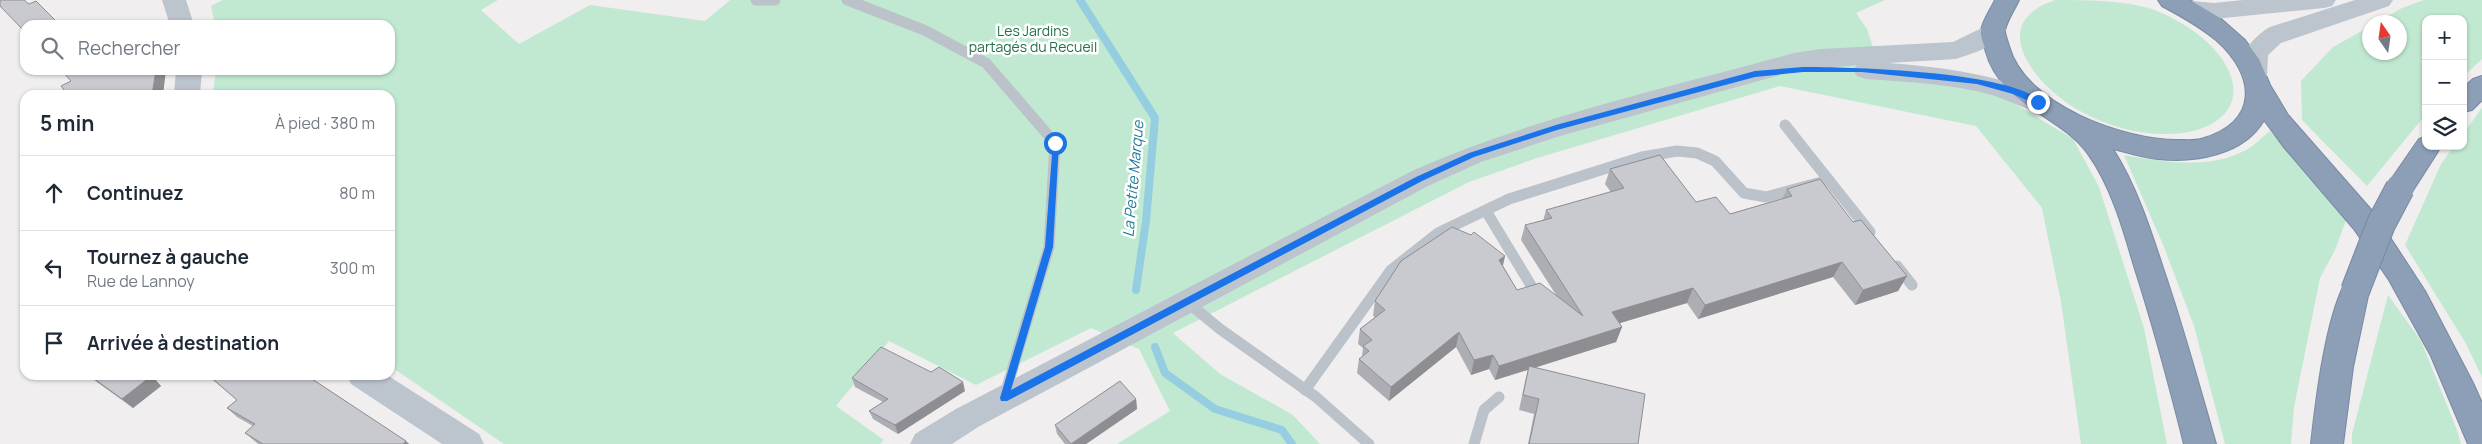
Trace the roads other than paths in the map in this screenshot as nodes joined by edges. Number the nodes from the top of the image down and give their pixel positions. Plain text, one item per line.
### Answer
1 (174, 0) edge
2 (756, 0) edge
3 (774, 0) edge
4 (847, 0) edge
5 (2007, 0) edge
6 (2324, 0) edge
7 (2381, 0) edge
8 (2178, 4) edge
9 (180, 20) edge
10 (1994, 30) junction
11 (1755, 74) junction
12 (189, 75) edge
13 (2256, 81) junction
14 (2482, 85) edge
15 (187, 90) edge
16 (2467, 99) edge
17 (2038, 102) junction
18 (2071, 123) junction
19 (1786, 125) dead end
20 (2425, 150) edge
21 (1829, 180) junction
22 (1486, 211) junction
23 (1876, 240) edge
24 (1888, 255) edge
25 (1912, 285) dead end
26 (1532, 287) edge
27 (1186, 301) junction
28 (370, 380) edge
29 (1305, 390) junction
30 (1500, 397) dead end
31 (1004, 398) junction
32 (2482, 441) edge
33 (468, 444) edge
34 (926, 444) edge
35 (1369, 444) edge
36 (1474, 444) edge
37 (2200, 444) edge
38 (2327, 444) edge

1 - 9 main road
2 - 3 lane
4 - 31 lane
5 - 10 highway
6 - 8 main road
7 - 13 main road
8 - 13 highway
10 - 11 main road
10 - 17 highway
11 - 17 main road
11 - 27 main road
12 - 15 main road
13 - 18 highway
13 - 32 highway
14 - 16 highway
17 - 18 highway
18 - 37 highway
19 - 21 lane
20 - 38 highway, bridge
21 - 22 lane
21 - 23 lane
22 - 26 lane
22 - 29 lane
24 - 25 lane
27 - 29 lane
27 - 31 main road
28 - 33 main road
29 - 35 lane
30 - 36 lane
31 - 34 main road

